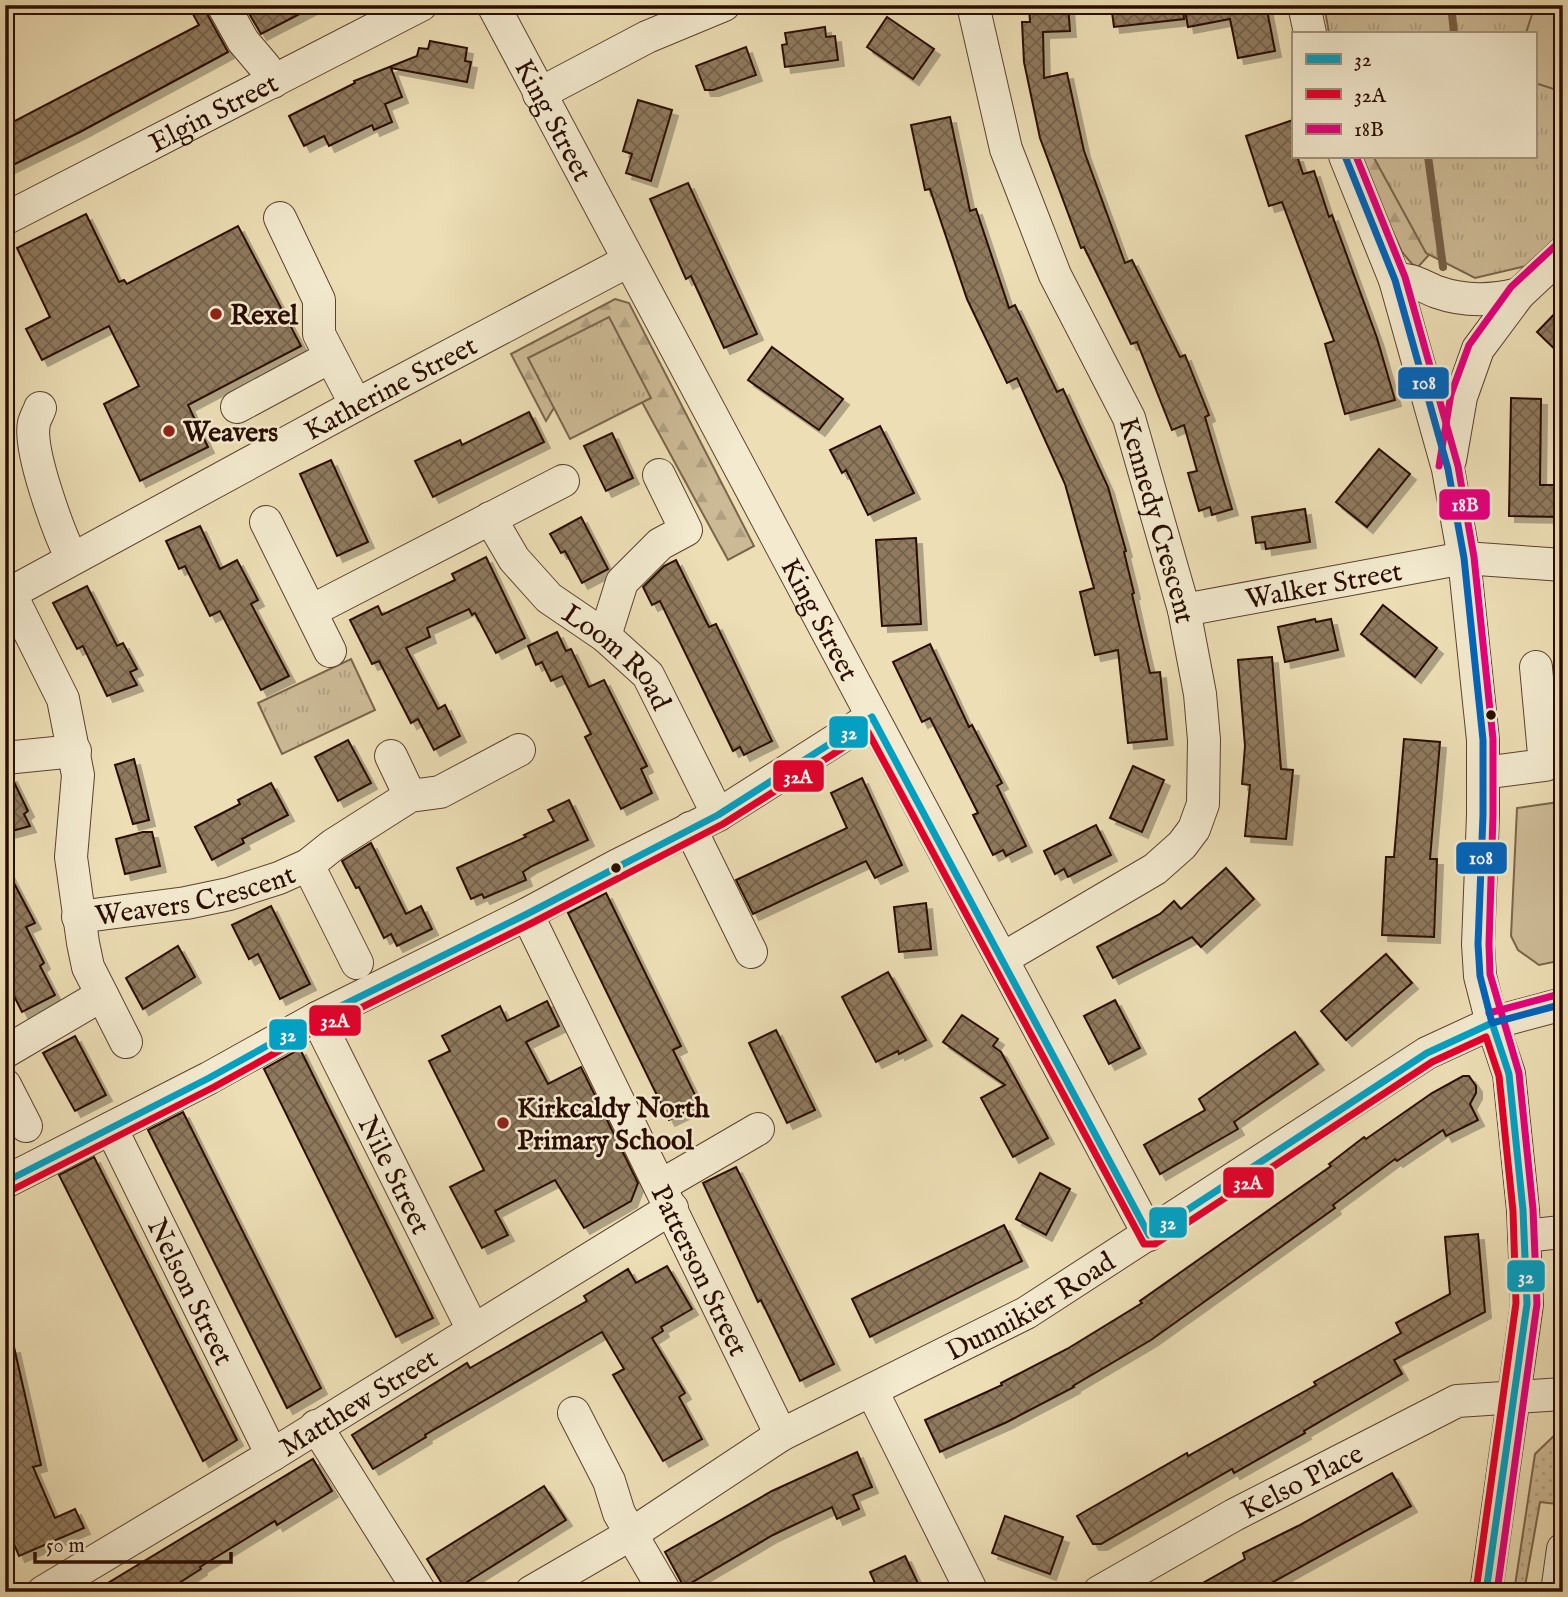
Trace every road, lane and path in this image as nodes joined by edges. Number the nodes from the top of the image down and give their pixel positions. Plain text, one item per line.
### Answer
1 (223, 5) edge
2 (421, 5) edge
3 (493, 5) edge
4 (724, 5) edge
5 (973, 5) edge
6 (1304, 5) edge
7 (1310, 32) edge
8 (273, 82) junction
9 (539, 94) junction
10 (1346, 158) edge
11 (280, 218) dead end
12 (5, 219) edge
13 (1563, 253) edge
14 (628, 261) junction
15 (1395, 280) junction
16 (1519, 294) junction
17 (330, 357) junction
18 (356, 405) junction
19 (237, 407) dead end
20 (40, 408) dead end
21 (1448, 469) junction
22 (659, 475) dead end
23 (563, 481) dead end
24 (490, 518) junction
25 (266, 522) dead end
26 (1464, 558) junction
27 (72, 559) junction
28 (1563, 565) edge
29 (8, 594) edge
30 (1184, 610) junction
31 (312, 611) junction
32 (605, 636) junction
33 (330, 650) dead end
34 (1536, 667) dead end
35 (872, 717) junction
36 (519, 750) dead end
37 (75, 751) junction
38 (391, 756) dead end
39 (5, 758) edge
40 (1483, 773) junction
41 (410, 796) junction
42 (718, 815) junction
43 (690, 828) junction
44 (308, 865) junction
45 (527, 914) junction
46 (78, 917) junction
47 (751, 952) dead end
48 (1002, 958) junction
49 (357, 963) dead end
50 (102, 995) junction
51 (1563, 1004) edge
52 (317, 1018) junction
53 (1492, 1023) junction
54 (126, 1042) dead end
55 (5, 1052) edge
56 (5, 1085) edge
57 (26, 1126) dead end
58 (111, 1128) junction
59 (758, 1129) dead end
60 (5, 1182) edge
61 (666, 1197) junction
62 (1561, 1232) dead end
63 (1149, 1235) junction
64 (1524, 1236) junction
65 (473, 1330) junction
66 (872, 1391) junction
67 (1563, 1394) edge
68 (1514, 1397) junction
69 (574, 1413) dead end
70 (316, 1426) junction
71 (781, 1435) junction
72 (272, 1455) junction
73 (632, 1534) junction
74 (1563, 1549) edge
75 (43, 1592) edge
76 (420, 1592) edge
77 (531, 1592) edge
78 (665, 1592) edge
79 (972, 1592) edge
80 (1099, 1592) edge
81 (1486, 1592) edge
82 (1557, 1592) edge

1 - 8 street
2 - 8 street, Elgin Street
3 - 9 street, King Street
4 - 9 street
5 - 30 street, Kennedy Crescent
6 - 7 street
8 - 12 street, Elgin Street
9 - 14 street, King Street
10 - 15 street
11 - 17 street
13 - 16 street
14 - 18 street, Katherine Street
14 - 35 street, King Street
15 - 16 street
15 - 21 street
16 - 21 street
17 - 18 street
17 - 19 street
18 - 27 street, Katherine Street
20 - 27 street
21 - 26 street
22 - 32 street
23 - 24 street
24 - 31 street
24 - 32 street, Loom Road
25 - 31 street
26 - 28 street, Walker Street
26 - 30 street, Walker Street
26 - 40 street
27 - 29 street, Katherine Street
29 - 37 street, Weavers Crescent
30 - 48 street, Kennedy Crescent
31 - 33 street
32 - 42 street, Loom Road
34 - 40 street
35 - 42 street
35 - 48 street, King Street
36 - 41 street, Weavers Crescent
37 - 39 street
37 - 46 street, Weavers Crescent
38 - 41 street
40 - 53 street
41 - 44 street, Weavers Crescent
42 - 43 street
43 - 45 street
43 - 47 street
44 - 46 street, Weavers Crescent
44 - 49 street, Weavers Crescent
45 - 52 street
45 - 61 street, Patterson Street
46 - 50 street, Weavers Crescent
48 - 63 street, King Street
50 - 54 street, Weavers Crescent
50 - 55 street
51 - 53 street, Dunnikier Road
52 - 58 street
52 - 65 street, Nile Street
53 - 63 street, Dunnikier Road
53 - 64 street
56 - 57 street
58 - 60 street
58 - 72 street, Nelson Street
59 - 61 street, Matthew Street
61 - 65 street, Matthew Street
61 - 71 street, Patterson Street
62 - 64 street
63 - 66 street, Dunnikier Road
64 - 68 street
65 - 70 street, Matthew Street
66 - 71 street, Dunnikier Road
66 - 79 street
67 - 68 street, Kelso Place
68 - 80 street, Kelso Place
68 - 81 street
69 - 73 street
70 - 72 street, Matthew Street
70 - 76 street
71 - 73 street, Dunnikier Road
72 - 75 street, Matthew Street
73 - 77 street, Dunnikier Road
73 - 78 street
74 - 82 street

